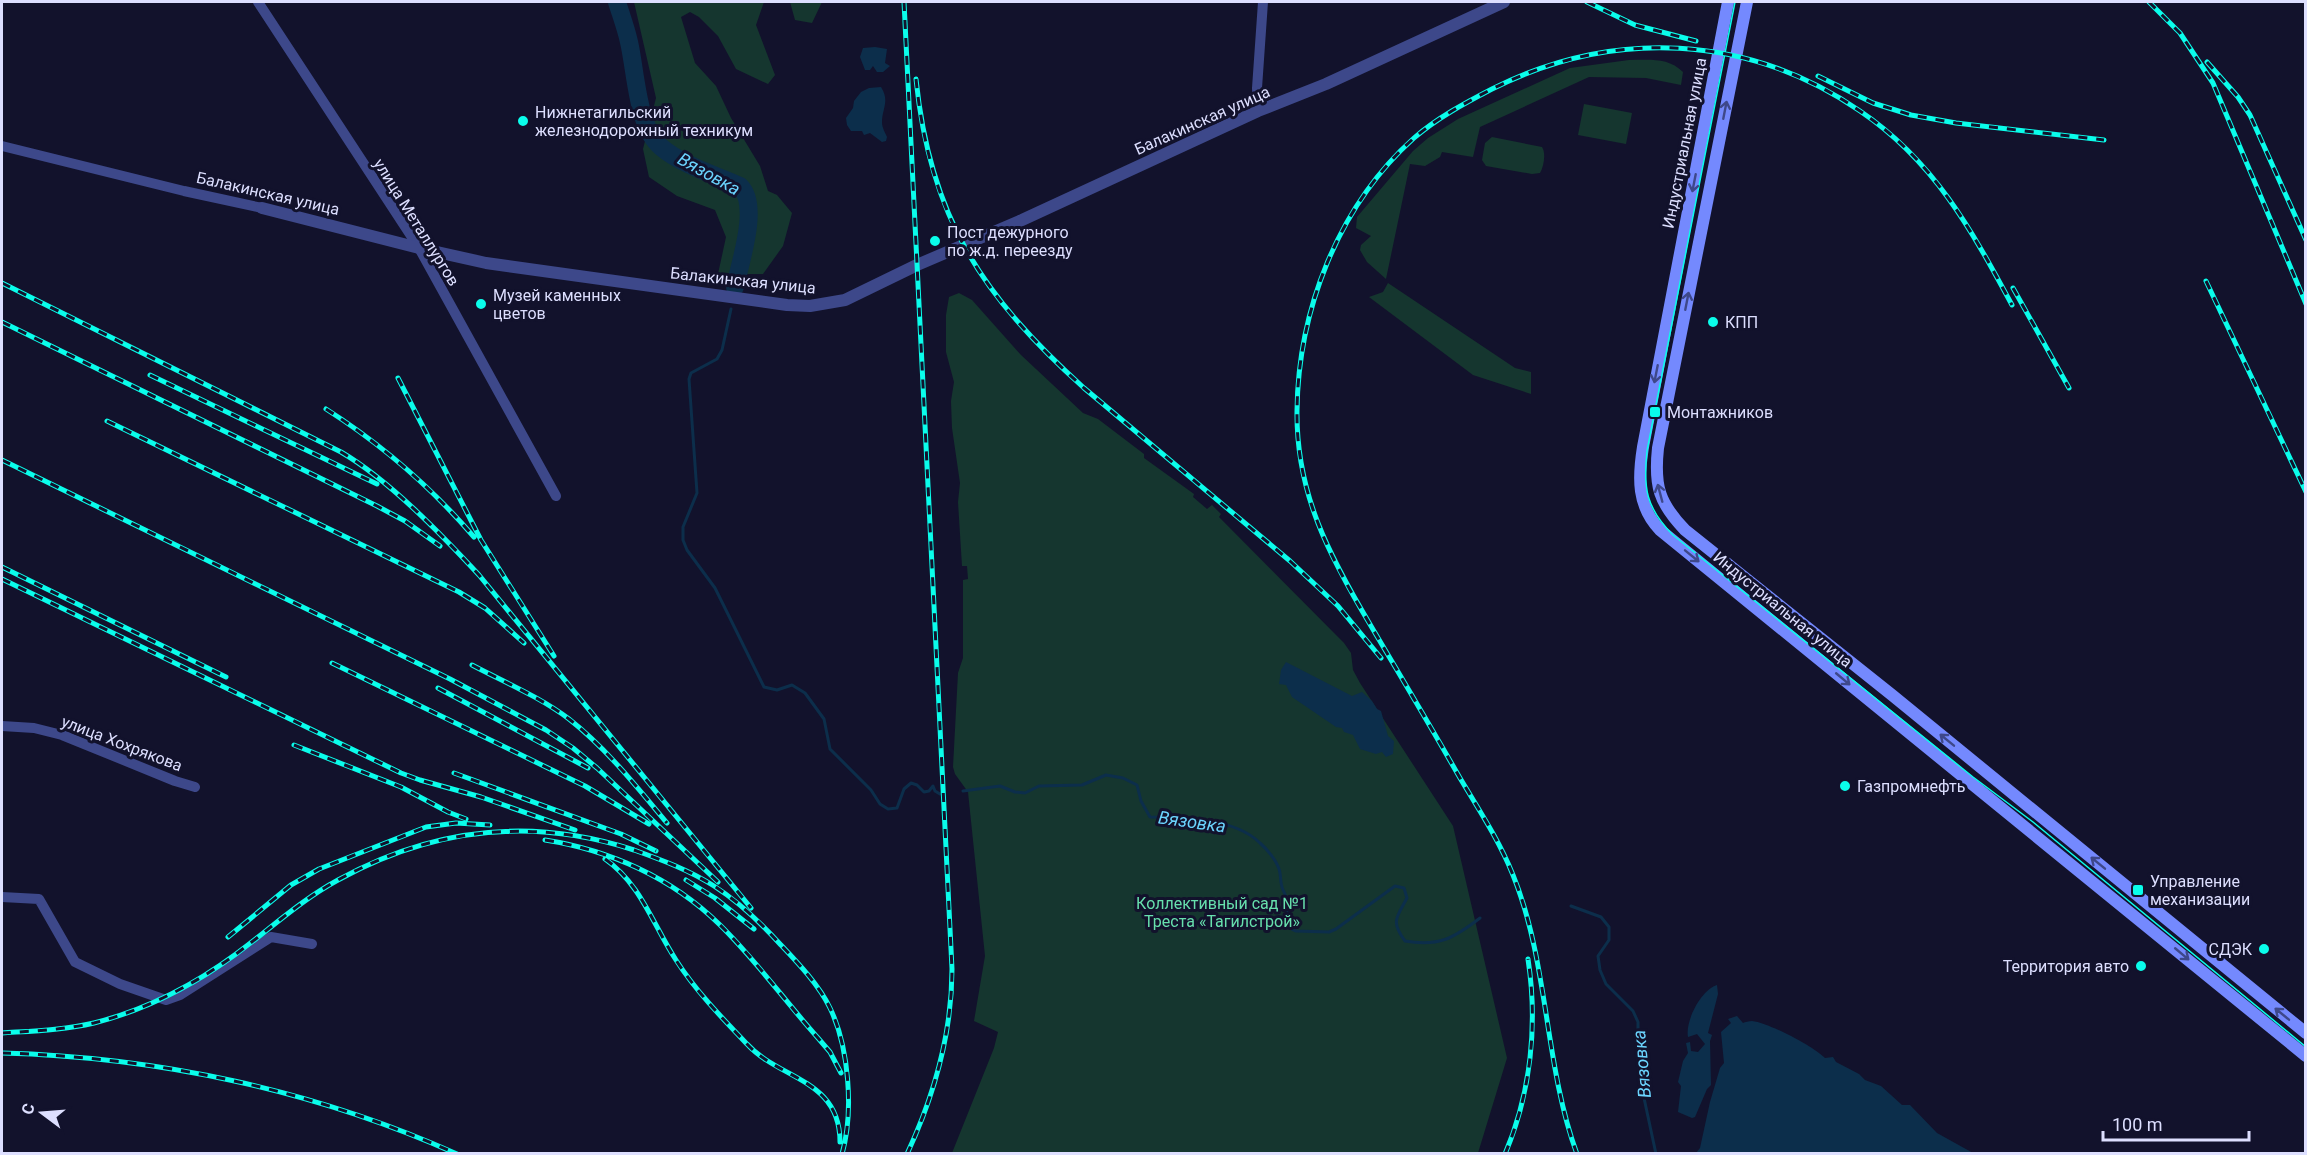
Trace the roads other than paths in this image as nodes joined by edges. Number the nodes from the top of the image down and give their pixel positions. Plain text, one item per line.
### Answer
1 (258, 2) edge
2 (1263, 2) edge
3 (1504, 2) edge
4 (1728, 2) edge
5 (1747, 2) edge
6 (1258, 111) junction
7 (2, 146) edge
8 (262, 207) joint
9 (419, 248) junction
10 (556, 496) dead end
11 (2, 726) edge
12 (195, 787) dead end
13 (2, 897) edge
14 (312, 944) dead end
15 (2306, 1033) edge
16 (2306, 1056) edge

1 - 9 street, улица Металлургов
2 - 6 street
3 - 6 street, Балакинская улица
4 -> 16 main road, Индустриальная улица
15 -> 5 main road, Индустриальная улица
6 - 9 street, Балакинская улица
7 - 8 street, Балакинская улица
8 - 9 street, Балакинская улица
9 - 10 street, улица Металлургов
11 - 12 street, улица Хохрякова
13 - 14 street

